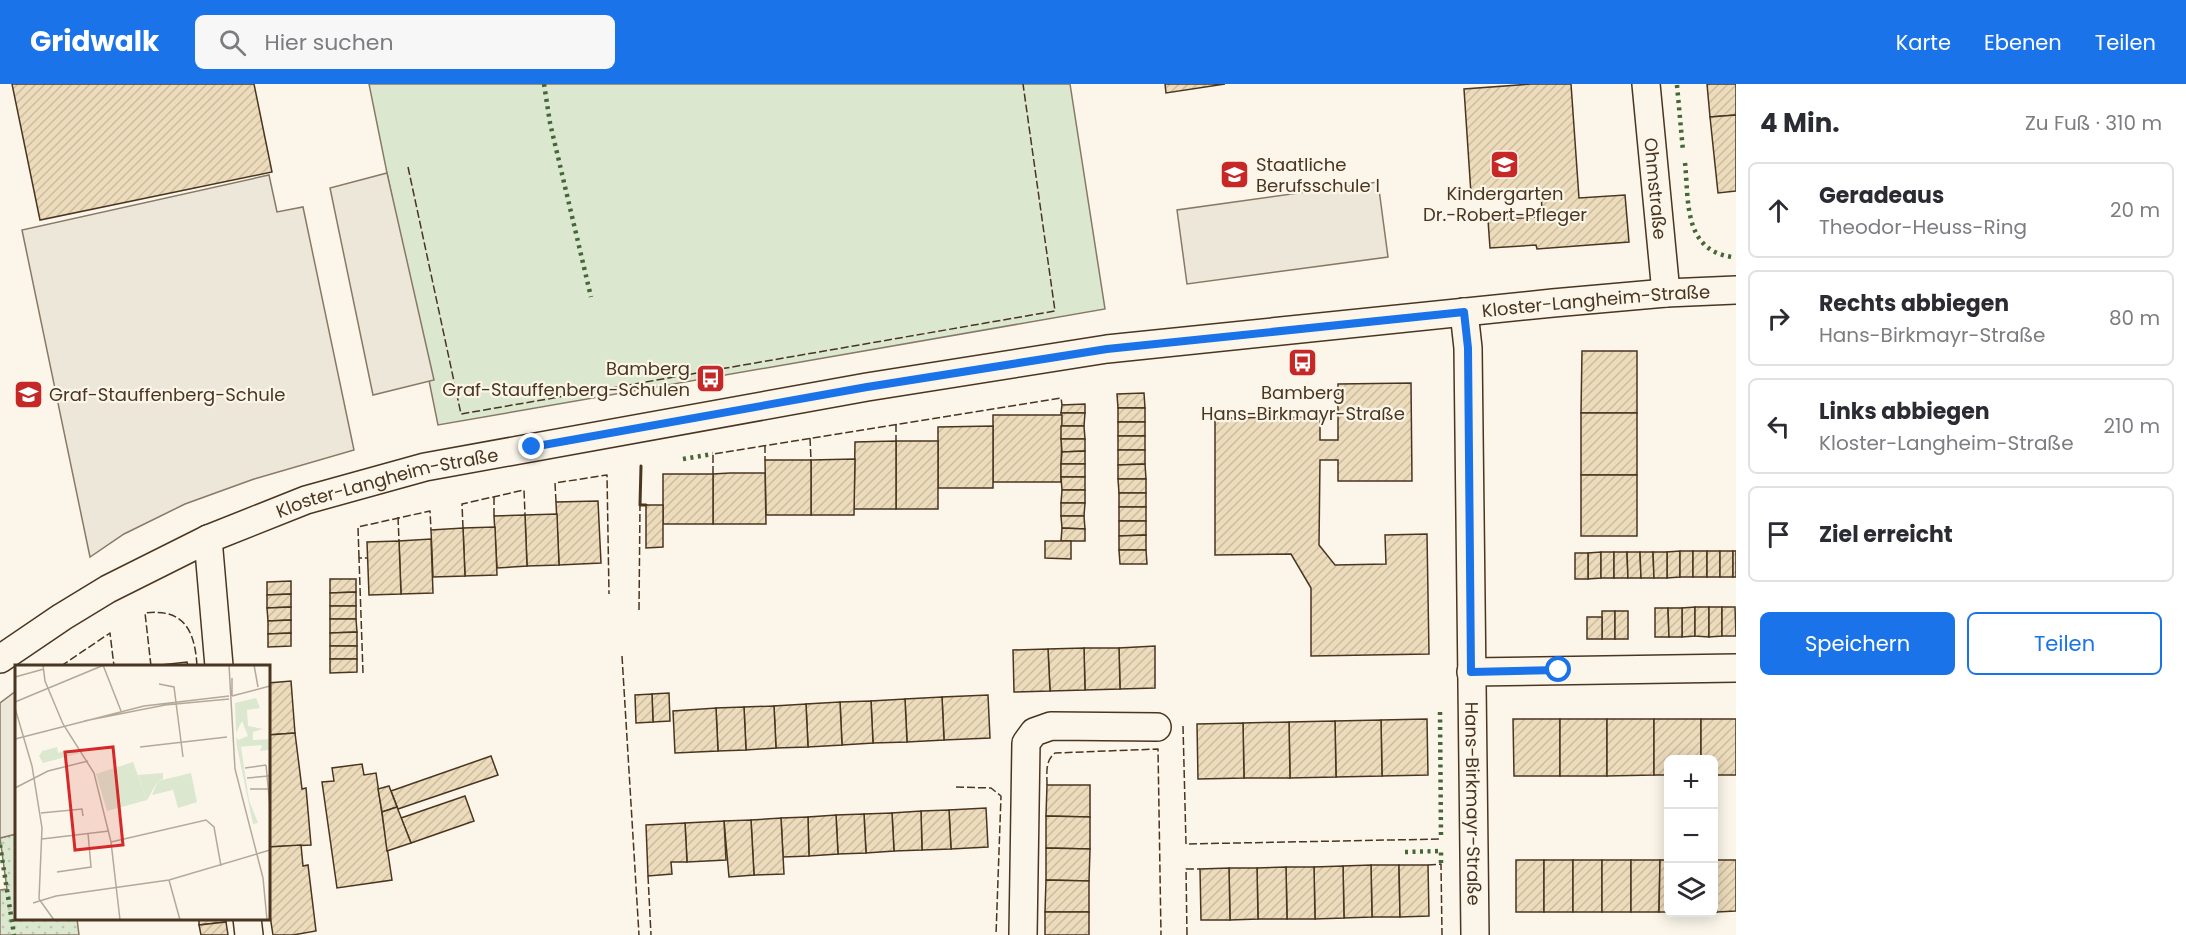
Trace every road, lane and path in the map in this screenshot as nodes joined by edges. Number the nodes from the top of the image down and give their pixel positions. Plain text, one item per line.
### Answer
1 (1646, 84) edge
2 (1736, 290) edge
3 (1666, 293) junction
4 (1464, 312) junction
5 (208, 539) junction
6 (0, 660) edge
7 (219, 665) edge
8 (1736, 668) edge
9 (1471, 672) junction
10 (1157, 727) dead end
11 (247, 920) edge
12 (249, 935) edge
13 (1023, 935) edge
14 (1475, 935) edge

1 - 3 street, Ohmstraße
2 - 3 street, Kloster-Langheim-Straße
3 - 4 street, Kloster-Langheim-Straße
4 - 5 street, Kloster-Langheim-Straße
4 - 9 street, Hans-Birkmayr-Straße
5 - 6 street, Kloster-Langheim-Straße
5 - 7 street
8 - 9 street
9 - 14 street, Hans-Birkmayr-Straße
10 - 13 street
11 - 12 street

